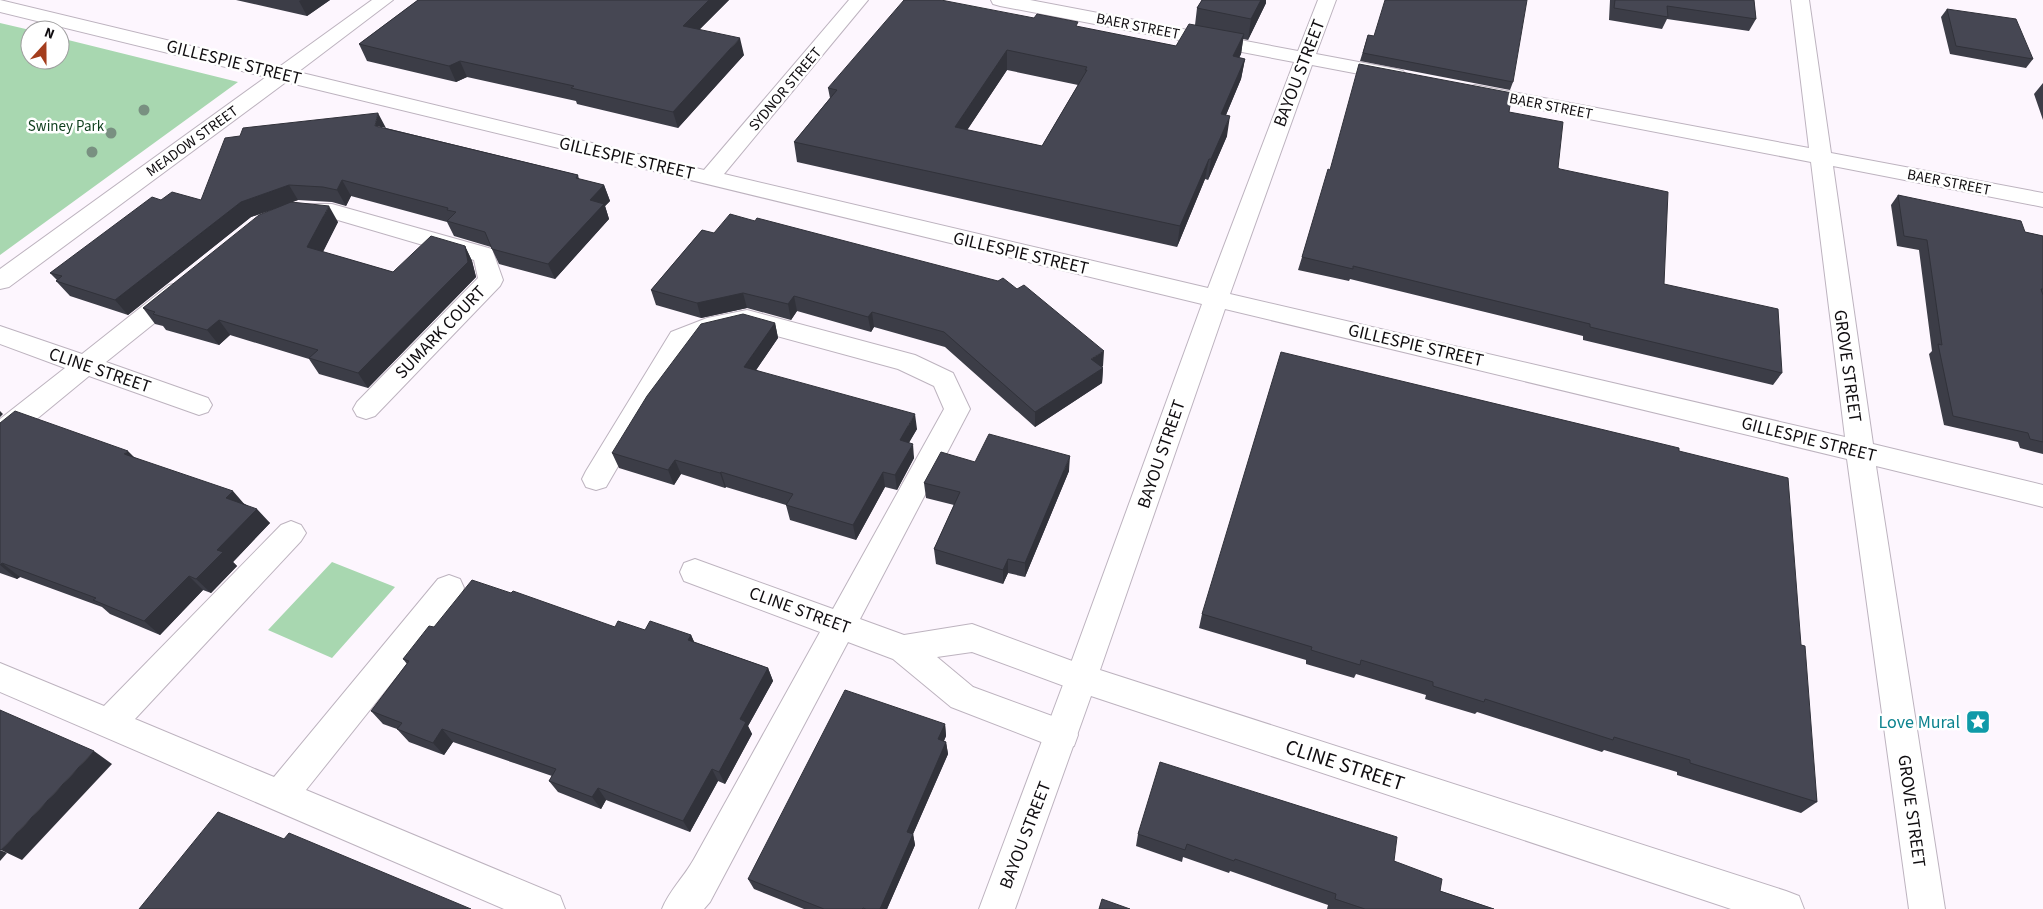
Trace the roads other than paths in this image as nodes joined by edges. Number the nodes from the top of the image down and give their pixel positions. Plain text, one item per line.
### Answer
1 (384, 0) edge
2 (859, 0) edge
3 (1000, 0) edge
4 (1327, 0) edge
5 (1800, 0) edge
6 (0, 6) edge
7 (1305, 57) junction
8 (283, 74) junction
9 (1418, 80) edge
10 (1456, 87) edge
11 (1820, 157) junction
12 (710, 178) junction
13 (2043, 200) edge
14 (275, 218) edge
15 (192, 279) edge
16 (0, 281) edge
17 (1216, 297) junction
18 (0, 335) edge
19 (85, 366) junction
20 (199, 405) dead end
21 (366, 408) dead end
22 (0, 434) edge
23 (1860, 451) junction
24 (596, 479) dead end
25 (2043, 496) edge
26 (291, 533) dead end
27 (695, 572) dead end
28 (449, 588) dead end
29 (840, 625) junction
30 (904, 650) junction
31 (0, 677) edge
32 (1083, 679) junction
33 (109, 723) junction
34 (1062, 735) junction
35 (280, 796) junction
36 (547, 909) edge
37 (680, 909) edge
38 (997, 909) edge
39 (1786, 909) edge
40 (1927, 909) edge

1 - 8 street, MEADOW STREET
2 - 12 street, SYDNOR STREET
3 - 7 street, BAER STREET
4 - 7 street, BAYOU STREET
5 - 11 street, GROVE STREET
6 - 8 street, GILLESPIE STREET
7 - 9 street, BAER STREET
7 - 17 street, BAYOU STREET
8 - 12 street, GILLESPIE STREET
8 - 16 street, MEADOW STREET
10 - 11 street, BAER STREET
11 - 13 street, BAER STREET
11 - 23 street, GROVE STREET
12 - 17 street, GILLESPIE STREET
14 - 21 street, SUMARK COURT
15 - 19 street
17 - 23 street, GILLESPIE STREET
17 - 32 street, BAYOU STREET
18 - 19 street, CLINE STREET
19 - 20 street, CLINE STREET
19 - 22 street
23 - 25 street, GILLESPIE STREET
23 - 40 street, GROVE STREET
24 - 29 street
26 - 33 street
27 - 29 street, CLINE STREET
28 - 35 street
29 - 30 street, CLINE STREET
29 - 37 street
30 - 32 street, CLINE STREET
30 - 34 street, CLINE STREET
31 - 33 street
32 - 34 street, BAYOU STREET
32 - 39 street, CLINE STREET
33 - 35 street
34 - 38 street, BAYOU STREET
35 - 36 street

